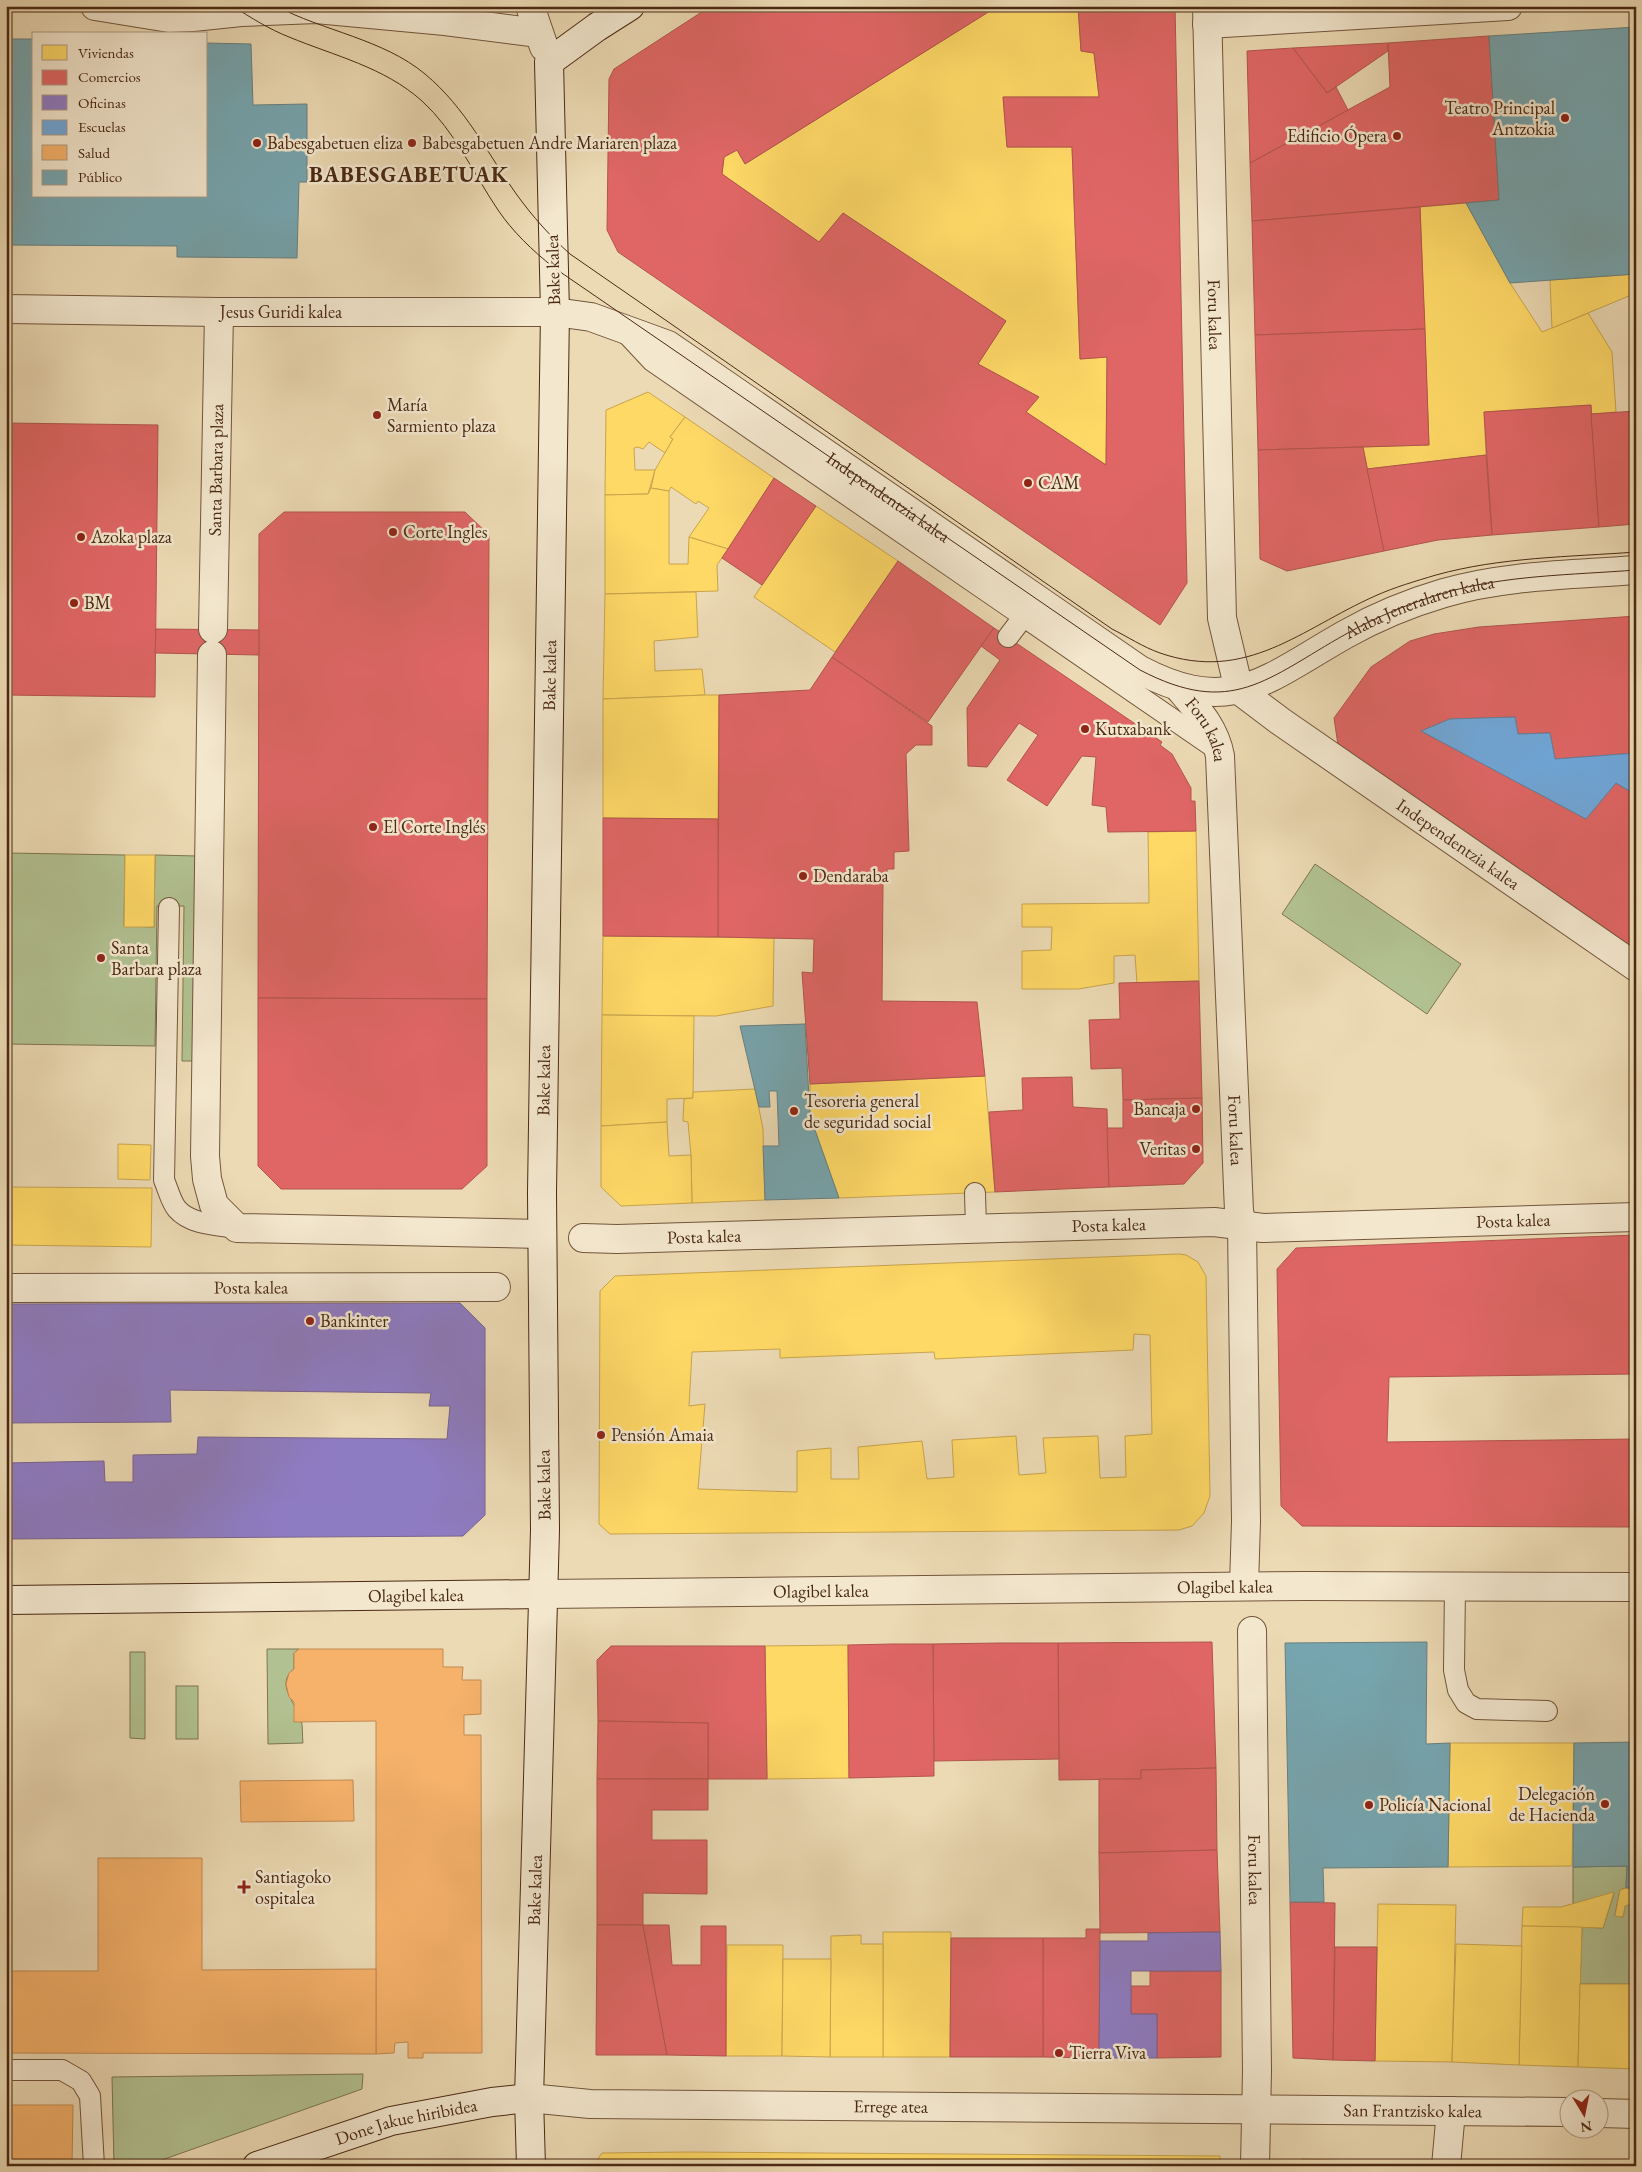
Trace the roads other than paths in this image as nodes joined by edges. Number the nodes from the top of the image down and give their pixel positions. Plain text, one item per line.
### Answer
1 (95, 6) edge
2 (530, 6) edge
3 (630, 6) edge
4 (1508, 6) edge
5 (313, 8) edge
6 (1207, 15) edge
7 (540, 33) junction
8 (549, 62) junction
9 (6, 309) edge
10 (219, 312) junction
11 (554, 312) junction
12 (621, 328) junction
13 (1636, 570) edge
14 (1024, 616) junction
15 (1008, 637) dead end
16 (1179, 688) junction
17 (1228, 691) junction
18 (1219, 751) junction
19 (169, 908) dead end
20 (1636, 967) edge
21 (975, 1193) dead end
22 (1636, 1217) edge
23 (1242, 1226) junction
24 (237, 1228) junction
25 (976, 1229) junction
26 (542, 1234) junction
27 (583, 1238) dead end
28 (496, 1287) dead end
29 (6, 1288) edge
30 (1244, 1586) junction
31 (1455, 1586) junction
32 (1636, 1587) edge
33 (542, 1594) junction
34 (6, 1600) edge
35 (1252, 1630) dead end
36 (1548, 1710) dead end
37 (6, 2070) edge
38 (529, 2098) junction
39 (1255, 2109) junction
40 (1451, 2111) junction
41 (1560, 2112) edge
42 (1610, 2113) edge
43 (1636, 2114) edge
44 (94, 2166) edge
45 (257, 2166) edge
46 (531, 2166) edge
47 (1255, 2166) edge
48 (1446, 2166) edge

1 - 5 street
2 - 7 street, Bake kalea
3 - 8 street
4 - 6 street
5 - 7 street
6 - 17 street, Foru kalea
7 - 8 street, Bake kalea
8 - 11 street, Bake kalea
9 - 10 street, Jesus Guridi kalea
10 - 11 street, Jesus Guridi kalea
10 - 24 street, Santa Barbara plaza
11 - 12 street, Independentzia kalea
11 - 26 street, Bake kalea
12 - 14 lane
12 - 16 street, Independentzia kalea
13 - 17 street, Alaba Jeneralaren kalea
14 - 15 lane
14 - 18 lane
16 - 17 street, Independentzia kalea
16 - 18 street, Foru kalea
17 - 20 street, Independentzia kalea
18 - 23 street, Foru kalea
19 - 24 lane
21 - 25 lane
22 - 23 street, Posta kalea
23 - 25 street, Posta kalea
23 - 30 street, Foru kalea
24 - 26 street
25 - 27 street, Posta kalea
26 - 33 street, Bake kalea
28 - 29 street, Posta kalea
30 - 31 street, Olagibel kalea
30 - 33 street, Olagibel kalea
31 - 32 street, Olagibel kalea
31 - 36 lane
33 - 34 street, Olagibel kalea
33 - 38 street, Bake kalea
35 - 39 street, Foru kalea
37 - 44 lane
38 - 39 street, Errege atea
38 - 45 street, Done Jakue hiribidea
38 - 46 street, Bake kalea
39 - 40 street, San Frantzisko kalea
39 - 47 street, Foru kalea
40 - 41 street, San Frantzisko kalea
40 - 48 street
42 - 43 street

